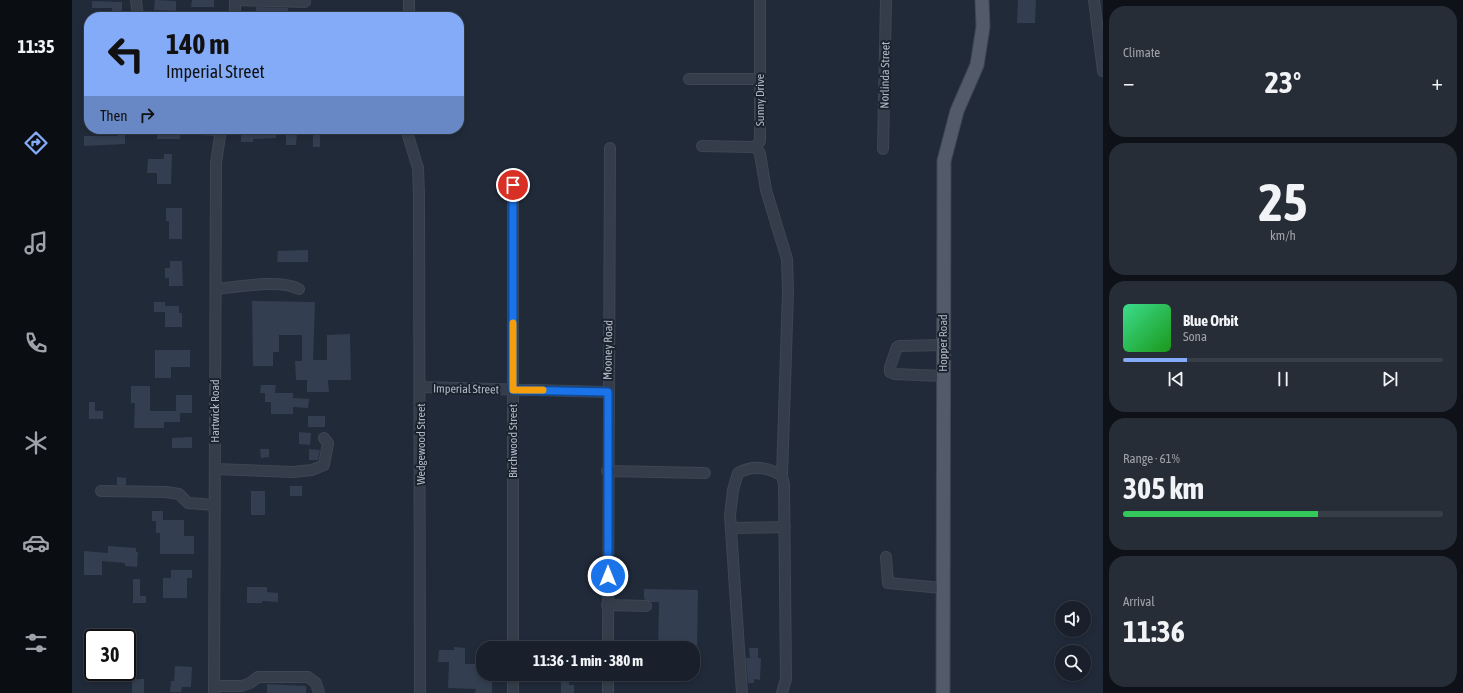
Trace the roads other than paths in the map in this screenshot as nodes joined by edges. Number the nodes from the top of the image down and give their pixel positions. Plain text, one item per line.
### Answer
1 (136, 0) edge
2 (235, 0) edge
3 (409, 0) edge
4 (760, 0) edge
5 (886, 0) edge
6 (982, 0) edge
7 (1094, 0) edge
8 (305, 2) dead end
9 (137, 12) edge
10 (235, 12) edge
11 (408, 12) edge
12 (1103, 71) edge
13 (689, 79) dead end
14 (760, 79) junction
15 (220, 134) edge
16 (408, 134) edge
17 (702, 146) dead end
18 (756, 146) junction
19 (610, 148) dead end
20 (883, 149) dead end
21 (513, 185) dead end
22 (216, 289) junction
23 (299, 289) dead end
24 (943, 345) junction
25 (942, 376) junction
26 (421, 388) junction
27 (513, 390) junction
28 (608, 392) junction
29 (324, 438) dead end
30 (215, 469) junction
31 (607, 471) junction
32 (705, 473) dead end
33 (782, 476) junction
34 (101, 491) dead end
35 (215, 505) junction
36 (784, 527) junction
37 (731, 528) junction
38 (886, 557) dead end
39 (942, 588) junction
40 (608, 605) junction
41 (646, 606) dead end
42 (513, 641) edge
43 (608, 641) edge
44 (513, 681) edge
45 (608, 681) edge
46 (214, 689) edge
47 (319, 693) edge
48 (420, 693) edge
49 (513, 693) edge
50 (608, 693) edge
51 (742, 693) edge
52 (782, 693) edge
53 (943, 693) edge

1 - 9 street
2 - 8 street
2 - 10 street
3 - 11 street
4 - 14 street, Sunny Drive
5 - 20 street, Norlinda Street
6 - 24 main road, Hopper Road
7 - 12 street
13 - 14 street
14 - 18 street, Sunny Drive
15 - 22 street, Hartwick Road
16 - 26 street, Wedgewood Street
17 - 18 street
18 - 33 street
19 - 28 street, Mooney Road
21 - 27 street, Birchwood Street
22 - 23 street
22 - 30 street, Hartwick Road
24 - 25 main road, Hopper Road
24 - 25 street
25 - 39 main road, Hopper Road
26 - 27 street, Imperial Street
26 - 48 street, Wedgewood Street
27 - 28 street, Imperial Street
27 - 42 street, Birchwood Street
28 - 31 street, Mooney Road
29 - 30 street
30 - 35 street, Hartwick Road
31 - 32 street
31 - 40 street, Mooney Road
33 - 36 street
33 - 37 street
34 - 35 street
35 - 46 street, Hartwick Road
36 - 37 street
36 - 52 street
37 - 51 street
38 - 39 street
39 - 53 main road, Hopper Road
40 - 41 street
40 - 43 street, Mooney Road
44 - 49 street
45 - 50 street
46 - 47 street

